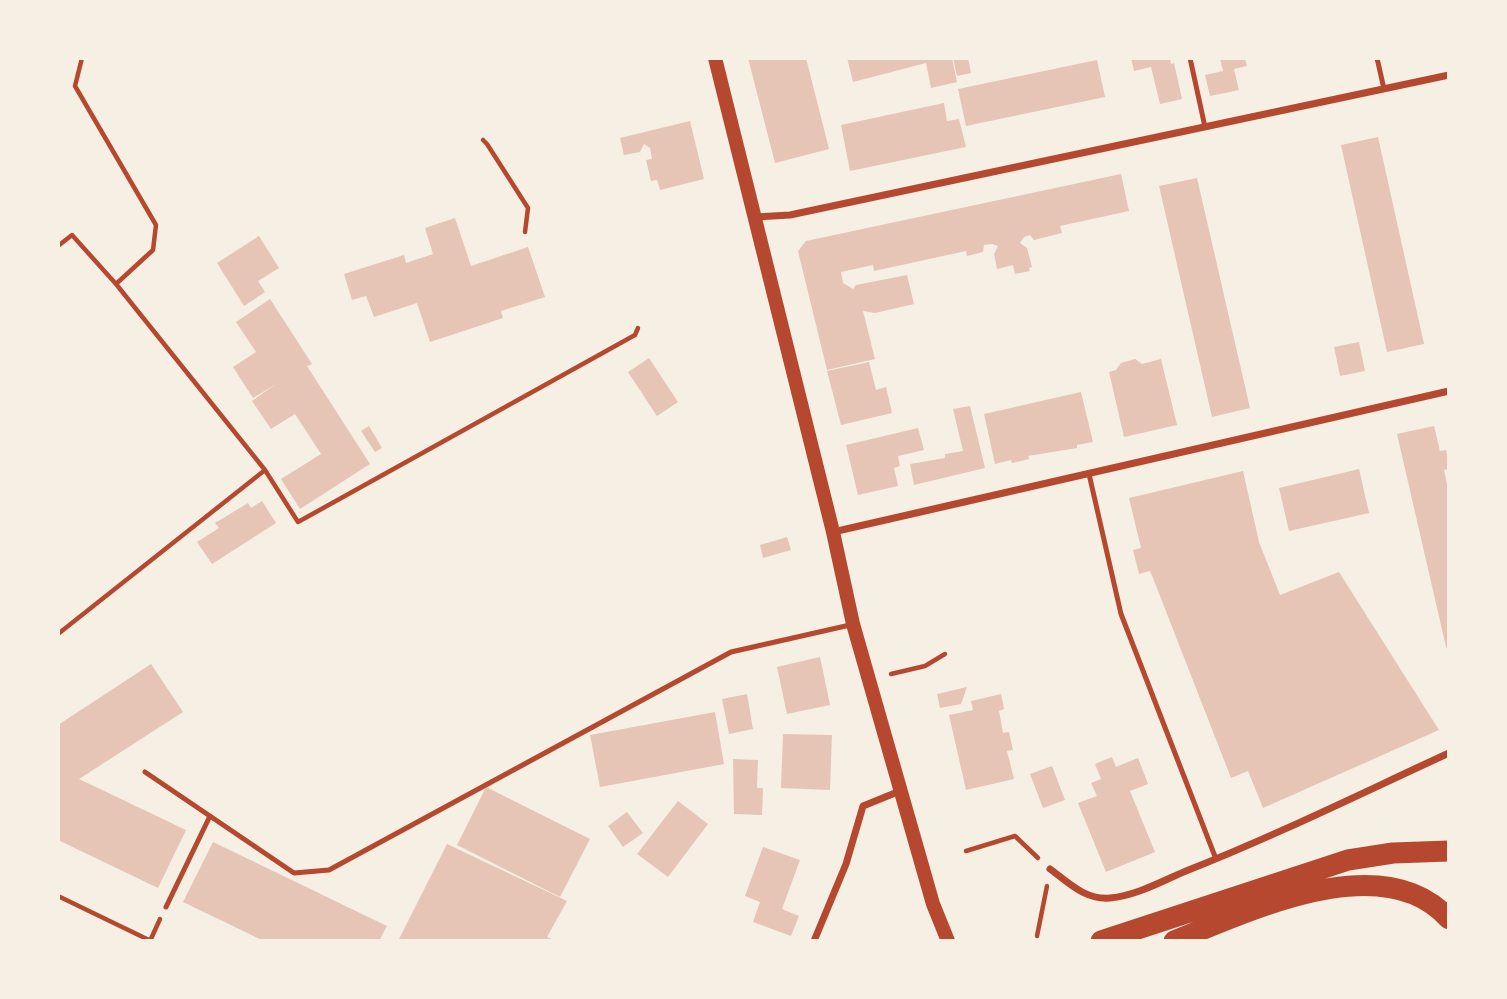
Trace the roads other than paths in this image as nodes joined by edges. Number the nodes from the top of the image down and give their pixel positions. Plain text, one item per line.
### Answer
1 (715, 58) edge
2 (1190, 58) edge
3 (1377, 58) edge
4 (1449, 75) edge
5 (1384, 89) junction
6 (1205, 127) junction
7 (755, 217) junction
8 (1449, 391) edge
9 (1089, 474) junction
10 (833, 532) junction
11 (853, 624) junction
12 (1449, 753) edge
13 (145, 772) dead end
14 (901, 790) junction
15 (210, 816) junction
16 (1449, 851) edge
17 (1216, 859) junction
18 (1050, 869) road end
19 (166, 907) dead end
20 (1449, 919) edge
21 (814, 941) edge
22 (948, 941) edge
23 (1101, 941) edge
24 (1174, 941) edge

1 - 7 main road
2 - 6 lane
3 - 5 lane
4 - 5 street
5 - 6 street
6 - 7 street
7 - 10 main road
8 - 9 street
9 - 10 street
9 - 17 lane
10 - 11 main road
11 - 14 main road
11 - 15 lane
12 - 17 street
13 - 15 lane
14 - 21 street
14 - 22 main road
15 - 19 lane
16 - 23 highway
17 - 18 street
20 - 24 highway

